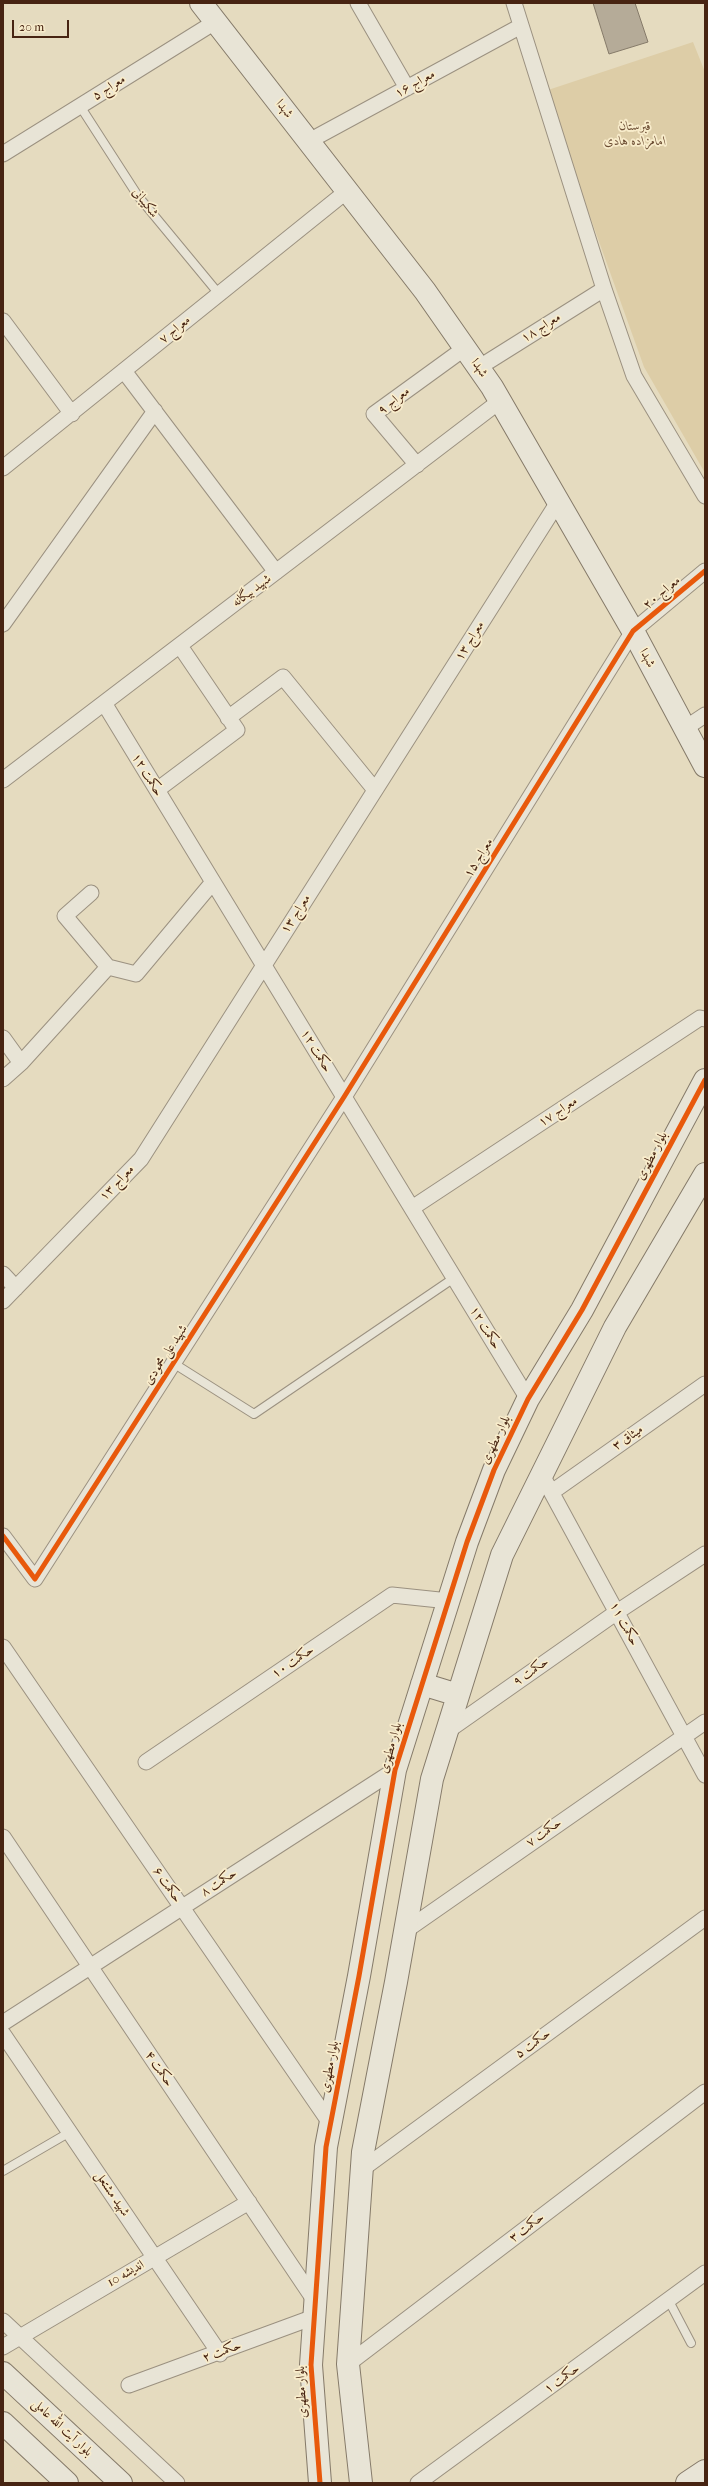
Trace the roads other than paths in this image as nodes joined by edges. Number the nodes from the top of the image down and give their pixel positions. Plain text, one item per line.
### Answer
1 (201, 3) edge
2 (358, 3) edge
3 (514, 3) edge
4 (215, 22) junction
5 (521, 26) junction
6 (407, 88) junction
7 (80, 106) junction
8 (309, 141) junction
9 (3, 154) edge
10 (347, 191) junction
11 (604, 289) junction
12 (219, 294) junction
13 (3, 321) edge
14 (465, 348) junction
15 (478, 368) junction
16 (124, 371) junction
17 (500, 401) junction
18 (155, 411) junction
19 (72, 414) junction
20 (417, 465) junction
21 (3, 468) edge
22 (705, 496) edge
23 (558, 502) junction
24 (705, 571) edge
25 (276, 572) junction
26 (3, 624) edge
27 (633, 631) junction
28 (180, 646) junction
29 (104, 704) junction
30 (705, 715) edge
31 (228, 718) junction
32 (684, 729) junction
33 (705, 766) edge
34 (3, 780) edge
35 (157, 790) junction
36 (375, 790) junction
37 (213, 882) junction
38 (91, 893) dead end
39 (264, 965) junction
40 (108, 967) junction
41 (705, 1019) edge
42 (3, 1038) edge
43 (21, 1063) junction
44 (3, 1079) edge
45 (705, 1080) edge
46 (344, 1097) junction
47 (705, 1174) edge
48 (412, 1208) junction
49 (3, 1274) edge
50 (454, 1278) junction
51 (16, 1288) junction
52 (3, 1301) edge
53 (174, 1363) junction
54 (705, 1384) edge
55 (528, 1399) junction
56 (547, 1483) junction
57 (3, 1536) edge
58 (705, 1554) edge
59 (449, 1601) junction
60 (617, 1612) junction
61 (3, 1647) edge
62 (422, 1684) junction
63 (458, 1695) junction
64 (705, 1722) edge
65 (446, 1732) junction
66 (684, 1735) junction
67 (146, 1762) dead end
68 (395, 1770) junction
69 (705, 1774) edge
70 (3, 1837) edge
71 (182, 1907) junction
72 (705, 1918) edge
73 (405, 1931) junction
74 (90, 1967) junction
75 (3, 2023) edge
76 (3, 2034) edge
77 (705, 2092) edge
78 (330, 2123) junction
79 (70, 2132) junction
80 (362, 2170) junction
81 (3, 2171) edge
82 (249, 2202) junction
83 (155, 2258) junction
84 (705, 2273) edge
85 (669, 2301) junction
86 (315, 2309) junction
87 (3, 2321) edge
88 (20, 2336) junction
89 (691, 2343) dead end
90 (3, 2347) edge
91 (220, 2354) junction
92 (348, 2364) junction
93 (3, 2373) edge
94 (129, 2385) dead end
95 (3, 2423) edge
96 (705, 2471) edge
97 (318, 2478) edge
98 (67, 2483) edge
99 (121, 2483) edge
100 (177, 2483) edge
101 (361, 2483) edge
102 (418, 2483) edge
103 (687, 2483) edge

1 - 4 street, شهدا
2 - 6 street
3 - 5 street
4 - 7 street, معراج ۵
4 - 8 street, شهدا
5 - 6 street, معراج ۱۶
5 - 11 street
6 - 8 street, معراج ۱۶
7 - 9 street, معراج ۵
7 - 12 lane, شکیبانی
8 - 10 street, شهدا
10 - 12 street, معراج ۷
10 - 14 street, شهدا
11 - 15 street, معراج ۱۸
11 - 22 street
12 - 16 street, معراج ۷
13 - 19 street
14 - 15 street, شهدا
14 - 20 street, معراج ۹
15 - 17 street, شهدا
16 - 18 street
16 - 19 street, معراج ۷
17 - 20 street, شهید بیگانه
17 - 23 street, شهدا
18 - 25 street
18 - 26 street
19 - 21 street, معراج ۷
20 - 25 street, شهید بیگانه
23 - 27 street, شهدا
23 - 36 street, معراج ۱۳
24 - 27 street, معراج ۲۰
25 - 28 street, شهید بیگانه
27 - 32 street, شهدا
27 - 46 street, معراج ۱۵
28 - 29 street, شهید بیگانه
28 - 31 street
29 - 34 street, شهید بیگانه
29 - 35 street, حکمت ۱۲
30 - 32 street
31 - 35 street
31 - 36 street
32 - 33 street, شهدا
35 - 37 street, حکمت ۱۲
36 - 39 street, معراج ۱۳
37 - 39 street, حکمت ۱۲
37 - 40 street
38 - 40 street
39 - 46 street, حکمت ۱۲
39 - 51 street, معراج ۱۳
40 - 43 street
41 - 48 street, معراج ۱۷
42 - 43 street
43 - 44 street
45 - 55 street, بلوار مطهری
46 - 48 street, حکمت ۱۲
46 - 53 street, شهید علی محمودی
47 - 56 street
48 - 50 street, حکمت ۱۲
49 - 51 street
50 - 53 lane
50 - 55 street, حکمت ۱۲
51 - 52 street, معراج ۱۳
53 - 57 street, شهید علی محمودی
54 - 56 street, میثاق ۳
55 - 59 street, بلوار مطهری
56 - 60 street, حکمت ۱۱
56 - 63 street
58 - 60 street, حکمت ۹
59 - 62 street, بلوار مطهری
59 - 67 street, حکمت ۱۰
60 - 65 street, حکمت ۹
60 - 66 street, حکمت ۱۱
61 - 71 street, حکمت ۶
62 - 63 street
62 - 68 street, بلوار مطهری
63 - 65 street
64 - 66 street, حکمت ۷
65 - 73 street
66 - 69 street, حکمت ۱۱
66 - 73 street, حکمت ۷
68 - 71 street, حکمت ۸
68 - 78 street, بلوار مطهری
70 - 74 street, حکمت ۴
71 - 74 street, حکمت ۸
71 - 78 street, حکمت ۶
72 - 80 street, حکمت ۵
73 - 80 street
74 - 75 street, حکمت ۸
74 - 82 street, حکمت ۴
76 - 79 street, شهید مشتعل
77 - 92 street, حکمت ۳
78 - 86 street, بلوار مطهری
79 - 81 lane
79 - 83 street, شهید مشتعل
80 - 92 street
82 - 83 street, اندیشه 10
82 - 86 street, حکمت ۴
83 - 88 street, اندیشه 10
83 - 91 street, شهید مشتعل
84 - 85 street, حکمت ۱
85 - 89 lane
85 - 102 street, حکمت ۱
86 - 91 street, حکمت ۲
86 - 97 street, بلوار مطهری
87 - 88 street
88 - 90 street, اندیشه 10
88 - 100 street
91 - 94 street, حکمت ۲
92 - 101 street
93 - 99 street, بلوار آیت‌ الله عاملی
95 - 98 street
96 - 103 street

